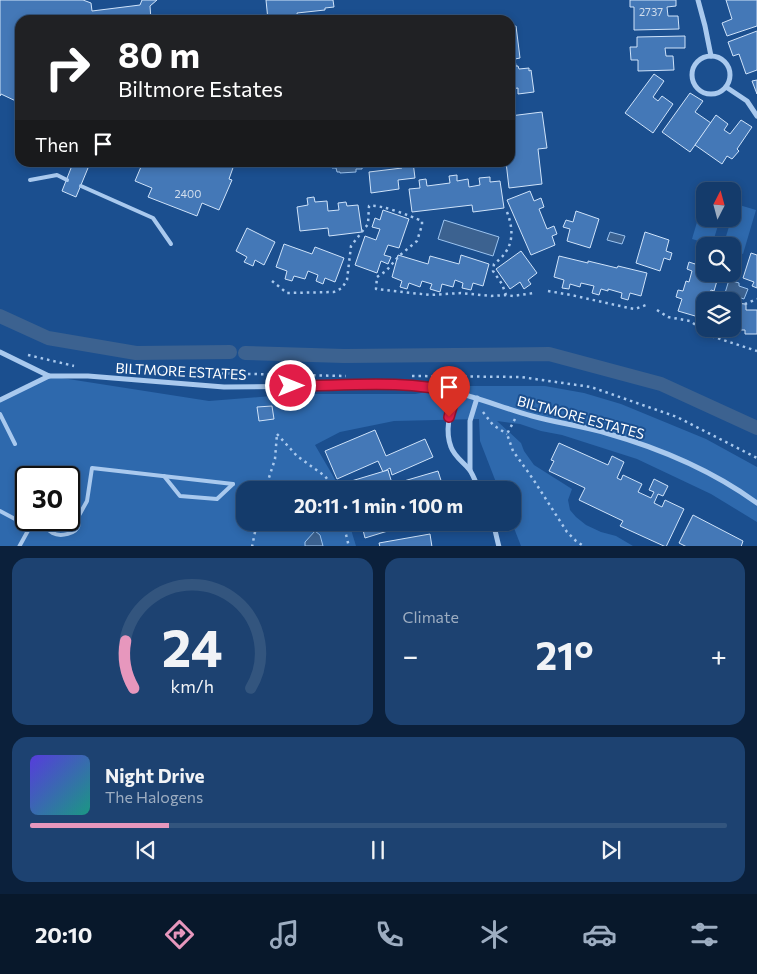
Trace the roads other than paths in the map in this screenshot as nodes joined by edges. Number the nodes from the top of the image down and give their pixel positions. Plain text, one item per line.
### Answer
1 (698, 0) edge
2 (710, 56) junction
3 (726, 87) junction
4 (757, 116) edge
5 (30, 180) dead end
6 (67, 180) dead end
7 (81, 186) dead end
8 (171, 244) dead end
9 (0, 352) edge
10 (49, 376) junction
11 (456, 393) junction
12 (477, 398) junction
13 (0, 400) edge
14 (0, 414) edge
15 (15, 444) dead end
16 (470, 470) junction
17 (164, 476) junction
18 (475, 481) edge
19 (757, 503) edge
20 (0, 511) edge
21 (80, 514) edge
22 (15, 519) edge
23 (28, 531) edge
24 (49, 531) edge
25 (77, 531) edge
26 (495, 531) edge
27 (19, 546) edge
28 (499, 546) edge

1 - 2 street
2 - 3 street
2 - 3 street
3 - 4 street
5 - 6 lane
7 - 8 lane
9 - 10 street
10 - 11 street, BILTMORE ESTATES
10 - 13 street, BILTMORE ESTATES
11 - 12 street, BILTMORE ESTATES
11 - 16 street
12 - 16 street
12 - 19 street, BILTMORE ESTATES
14 - 15 lane
16 - 18 street
17 - 17 lane
17 - 21 lane
20 - 22 lane
23 - 27 lane
24 - 25 lane
26 - 28 street

